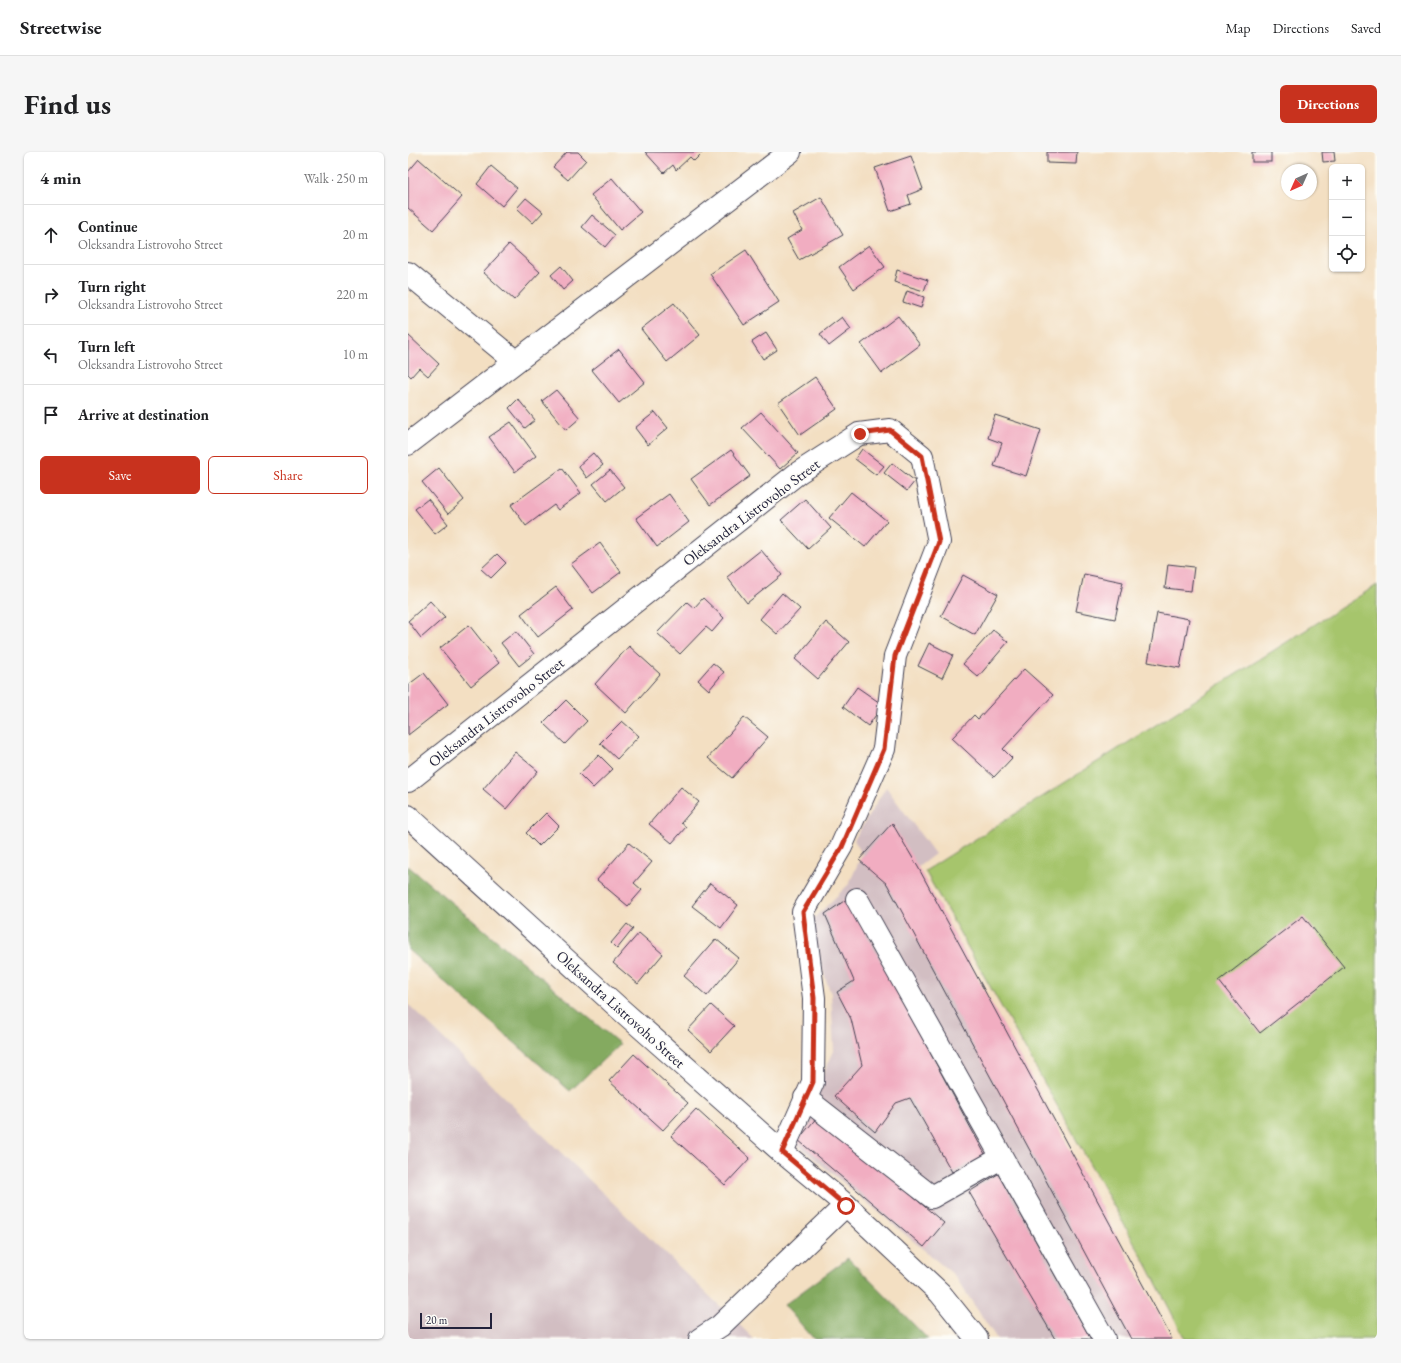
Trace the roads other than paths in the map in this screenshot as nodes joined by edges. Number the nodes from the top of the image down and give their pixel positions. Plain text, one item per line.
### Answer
1 (790, 152) edge
2 (408, 273) edge
3 (515, 361) junction
4 (408, 444) edge
5 (408, 781) edge
6 (408, 816) edge
7 (857, 899) dead end
8 (805, 1098) junction
9 (782, 1152) junction
10 (1001, 1158) junction
11 (846, 1206) junction
12 (700, 1339) edge
13 (977, 1339) edge
14 (1104, 1339) edge

1 - 3 street
2 - 3 street
3 - 4 street
5 - 8 street, Oleksandra Listrovoho Street
6 - 9 street, Oleksandra Listrovoho Street
7 - 10 street
8 - 9 street, Oleksandra Listrovoho Street
8 - 10 street
9 - 11 street, Oleksandra Listrovoho Street
10 - 14 street
11 - 12 street
11 - 13 street, Oleksandra Listrovoho Street

